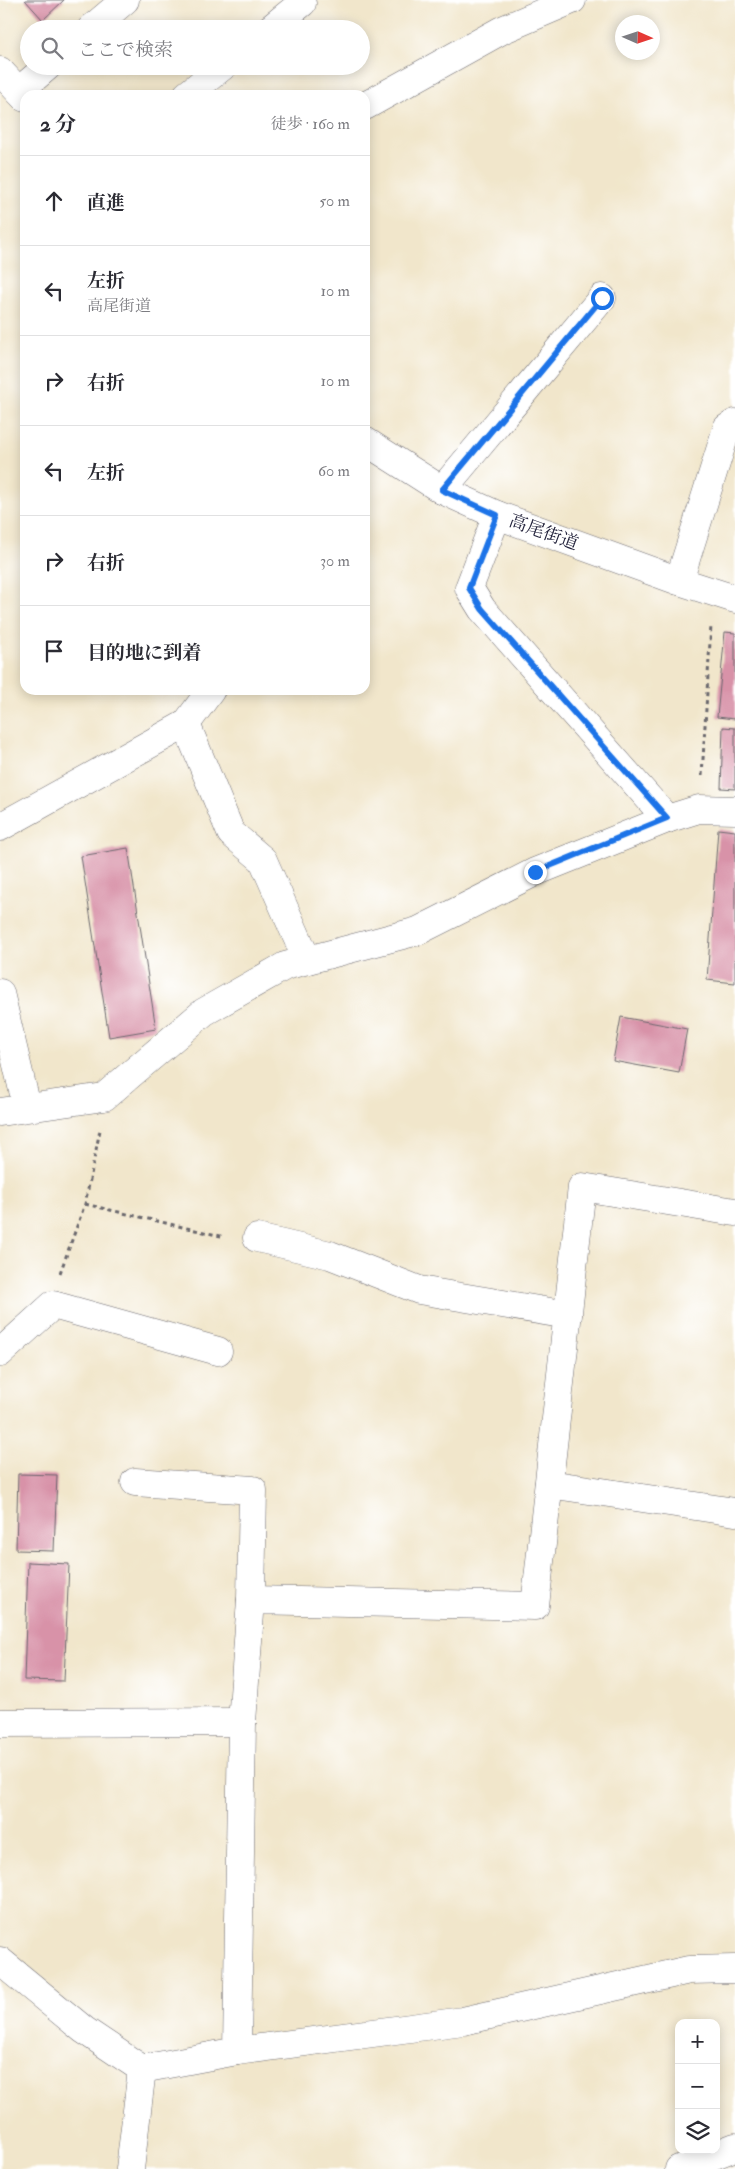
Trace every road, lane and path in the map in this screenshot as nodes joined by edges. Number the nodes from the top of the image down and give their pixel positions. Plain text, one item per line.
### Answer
1 (125, 0) edge
2 (572, 0) edge
3 (302, 3) dead end
4 (102, 20) edge
5 (281, 20) edge
6 (0, 71) edge
7 (40, 75) edge
8 (212, 75) edge
9 (26, 90) edge
10 (193, 90) edge
11 (20, 93) edge
12 (370, 103) edge
13 (602, 298) dead end
14 (735, 423) edge
15 (370, 444) edge
16 (442, 490) junction
17 (497, 515) junction
18 (679, 581) junction
19 (724, 595) edge
20 (207, 695) edge
21 (186, 724) junction
22 (700, 809) junction
23 (735, 810) edge
24 (667, 818) junction
25 (0, 827) edge
26 (307, 960) junction
27 (0, 993) edge
28 (104, 1097) junction
29 (27, 1107) junction
30 (0, 1112) edge
31 (85, 1204) junction
32 (735, 1212) edge
33 (257, 1238) joint
34 (53, 1305) junction
35 (568, 1315) junction
36 (218, 1351) dead end
37 (0, 1353) edge
38 (134, 1482) dead end
39 (549, 1484) junction
40 (735, 1512) edge
41 (250, 1600) junction
42 (242, 1722) junction
43 (0, 1723) edge
44 (0, 1961) edge
45 (735, 1969) edge
46 (237, 2050) junction
47 (142, 2069) junction
48 (735, 2147) edge
49 (130, 2169) edge
50 (680, 2169) edge

1 - 4 street
2 - 12 street
3 - 5 street
6 - 11 street
7 - 9 street
8 - 10 street
13 - 16 street
14 - 18 street
15 - 16 street, 高尾街道
16 - 17 street, 高尾街道
17 - 18 street, 高尾街道
17 - 24 street
18 - 19 street, 高尾街道
19 - 22 path
20 - 21 street
21 - 25 street
21 - 26 street
22 - 23 street
22 - 24 street
24 - 26 street
26 - 28 street
27 - 29 street
28 - 29 street
28 - 31 path
29 - 30 street
31 - 33 path
31 - 34 path
32 - 35 street
33 - 35 street
34 - 36 street
34 - 37 street
35 - 39 street
38 - 41 street
39 - 40 street
39 - 41 street
41 - 42 street
42 - 43 street
42 - 46 street
44 - 47 street
45 - 46 street
46 - 47 street
47 - 49 street
48 - 50 street

